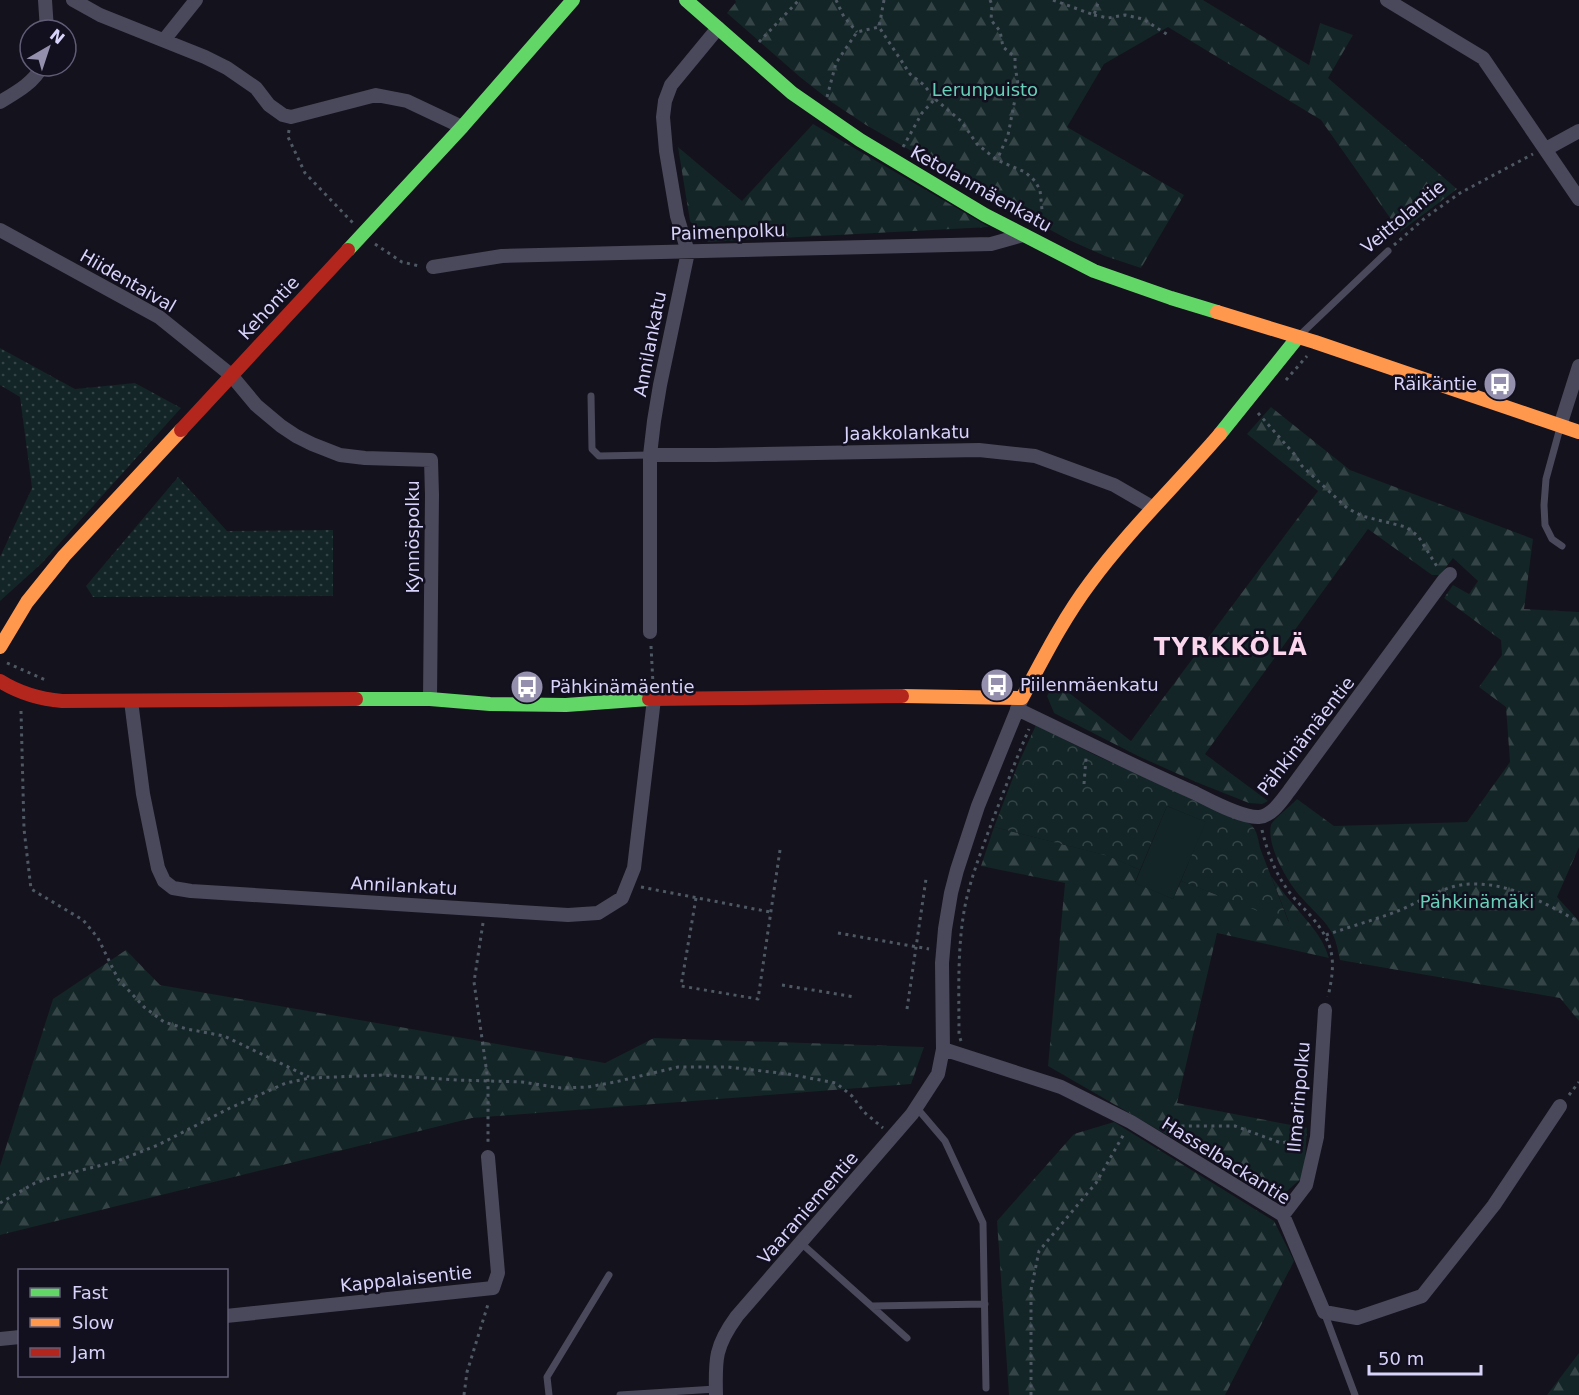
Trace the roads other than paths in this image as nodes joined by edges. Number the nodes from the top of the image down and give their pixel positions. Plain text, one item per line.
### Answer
1 (45, 0) edge
2 (73, 0) edge
3 (196, 0) edge
4 (573, 0) edge
5 (686, 0) edge
6 (1387, 0) edge
7 (46, 18) edge
8 (718, 28) junction
9 (164, 40) junction
10 (33, 78) edge
11 (0, 102) edge
12 (462, 127) junction
13 (1579, 131) edge
14 (1546, 149) junction
15 (1579, 199) edge
16 (0, 230) edge
17 (1023, 235) junction
18 (1388, 251) road end
19 (688, 252) junction
20 (433, 267) road end
21 (1299, 337) junction
22 (1579, 366) edge
23 (231, 375) junction
24 (591, 396) dead end
25 (1560, 426) junction
26 (1579, 432) edge
27 (650, 454) junction
28 (1152, 507) junction
29 (1562, 546) dead end
30 (1447, 577) road end
31 (650, 632) road end
32 (0, 647) edge
33 (0, 681) edge
34 (653, 693) junction
35 (430, 699) junction
36 (131, 701) junction
37 (1020, 704) junction
38 (1325, 1010) road end
39 (943, 1049) junction
40 (1560, 1106) dead end
41 (916, 1107) junction
42 (488, 1157) road end
43 (1284, 1215) junction
44 (801, 1243) junction
45 (609, 1275) dead end
46 (985, 1304) junction
47 (872, 1306) junction
48 (1324, 1312) junction
49 (228, 1316) edge
50 (18, 1337) edge
51 (908, 1338) dead end
52 (0, 1340) edge
53 (986, 1388) dead end
54 (716, 1392) edge
55 (549, 1395) edge
56 (620, 1395) edge
57 (1355, 1395) edge

1 - 7 street
2 - 9 street
3 - 9 street
4 - 12 street, Kehontie
5 - 8 street, Ketolanmäenkatu
6 - 14 street
8 - 17 street, Ketolanmäenkatu
8 - 19 street, Annilankatu
9 - 12 street
10 - 11 street
12 - 23 street, Kehontie
13 - 14 street
14 - 15 street
16 - 23 street, Hiidentaival
17 - 19 street, Paimenpolku
17 - 21 street, Ketolanmäenkatu
18 - 21 lane, Veittolantie
19 - 20 street, Paimenpolku
19 - 27 street, Annilankatu
21 - 25 street
21 - 28 street
22 - 25 street
23 - 32 street, Kehontie
23 - 35 street, Kynnöspolku
24 - 27 lane
25 - 26 street
25 - 29 lane
27 - 28 street, Jaakkolankatu
27 - 31 street, Annilankatu
28 - 37 street
30 - 37 street, Pähkinämäentie
33 - 36 street, Pähkinämäentie
34 - 35 street, Pähkinämäentie
34 - 36 street, Annilankatu
34 - 37 street, Pähkinämäentie
35 - 36 street, Pähkinämäentie
37 - 39 street
38 - 43 street, Ilmarinpolku
39 - 41 street, Vaaraniementie
39 - 43 street, Hasselbackantie
40 - 48 street
41 - 44 street, Vaaraniementie
41 - 46 lane
42 - 49 street, Kappalaisentie
43 - 48 street, Hasselbackantie
44 - 47 lane
44 - 54 street, Vaaraniementie
45 - 55 lane
46 - 47 lane
46 - 53 lane
47 - 51 lane
48 - 57 lane
50 - 52 street
54 - 56 lane

